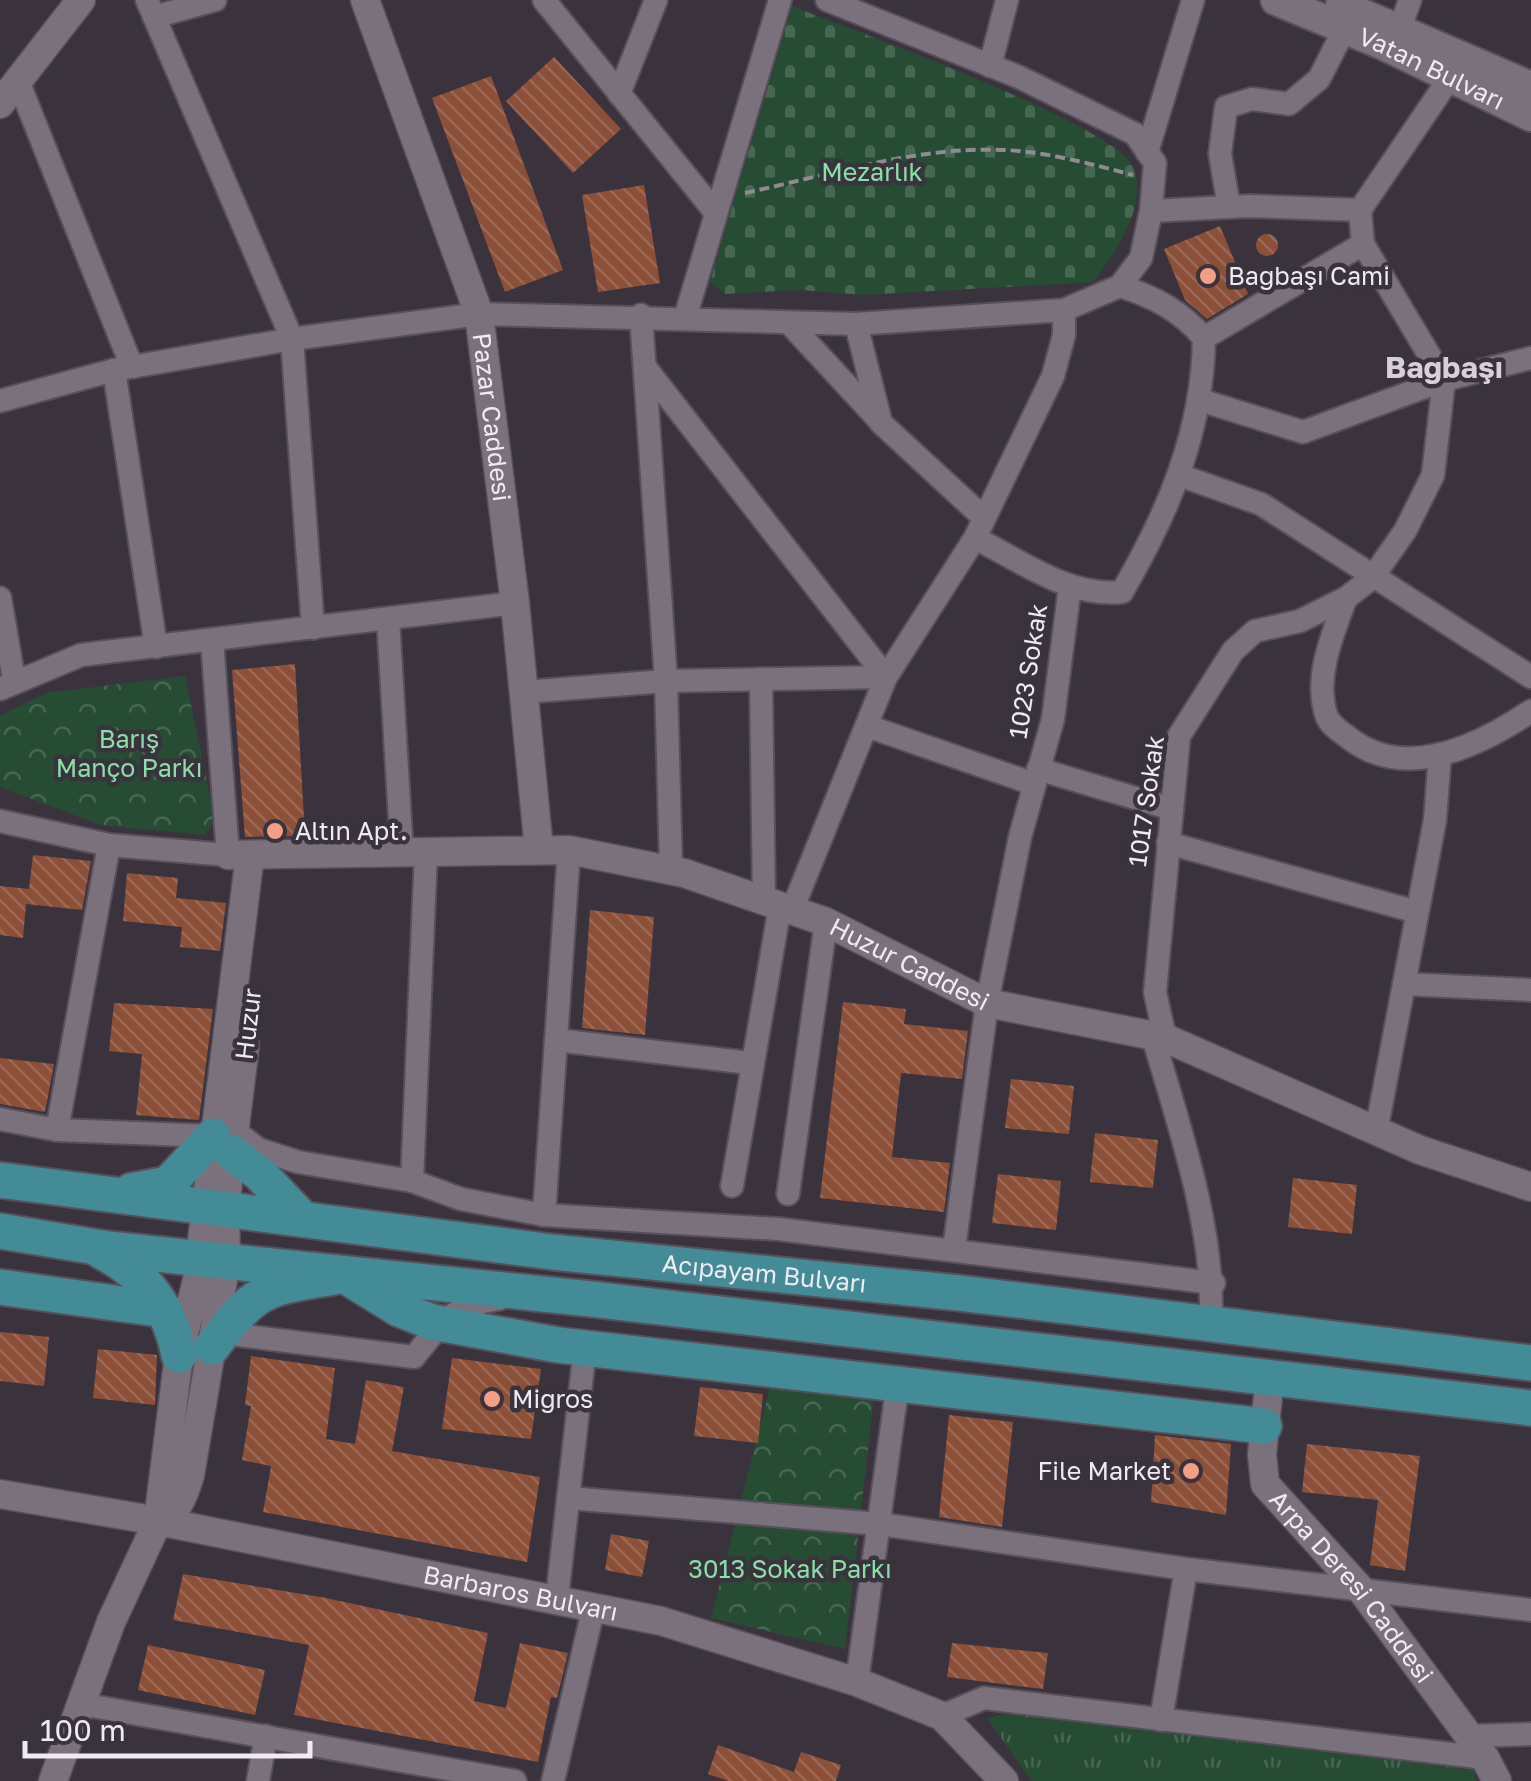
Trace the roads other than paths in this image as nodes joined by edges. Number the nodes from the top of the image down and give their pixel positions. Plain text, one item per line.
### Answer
1 (81, 0) edge
2 (215, 0) edge
3 (365, 0) edge
4 (544, 0) edge
5 (656, 0) edge
6 (780, 0) edge
7 (1007, 0) edge
8 (1194, 0) edge
9 (1276, 0) edge
10 (1330, 0) edge
11 (834, 1) edge
12 (151, 8) edge
13 (1397, 24) edge
14 (1344, 28) junction
15 (990, 66) junction
16 (1450, 80) junction
17 (1531, 87) edge
18 (7, 91) edge
19 (619, 94) junction
20 (1531, 116) edge
21 (1147, 152) junction
22 (718, 205) junction
23 (1229, 207) junction
24 (1151, 210) junction
25 (1360, 210) junction
26 (1363, 244) junction
27 (1120, 286) junction
28 (1064, 310) junction
29 (480, 314) junction
30 (642, 316) junction
31 (684, 318) junction
32 (790, 324) junction
33 (856, 324) junction
34 (1204, 338) junction
35 (292, 339) junction
36 (1531, 358) edge
37 (645, 367) junction
38 (123, 368) junction
39 (1444, 380) junction
40 (0, 400) edge
41 (1200, 400) junction
42 (882, 423) junction
43 (1179, 475) junction
44 (980, 528) junction
45 (1372, 578) junction
46 (1070, 586) junction
47 (0, 598) edge
48 (1346, 598) junction
49 (515, 603) junction
50 (388, 619) junction
51 (313, 628) junction
52 (212, 640) junction
53 (156, 647) junction
54 (1531, 677) edge
55 (886, 678) junction
56 (760, 679) junction
57 (666, 680) junction
58 (7, 685) edge
59 (524, 692) junction
60 (1531, 711) edge
61 (866, 726) junction
62 (1440, 754) junction
63 (1036, 776) junction
64 (1172, 809) junction
65 (0, 821) edge
66 (1168, 843) junction
67 (109, 845) junction
68 (538, 850) junction
69 (569, 850) junction
70 (414, 852) junction
71 (248, 855) junction
72 (671, 870) junction
73 (779, 905) junction
74 (1418, 912) junction
75 (826, 922) junction
76 (1404, 984) junction
77 (1531, 990) edge
78 (986, 1003) junction
79 (1159, 1037) junction
80 (556, 1040) junction
81 (750, 1063) junction
82 (0, 1120) edge
83 (57, 1130) junction
84 (1376, 1132) junction
85 (226, 1140) junction
86 (0, 1161) edge
87 (0, 1180) edge
88 (412, 1181) junction
89 (732, 1186) dead end
90 (1531, 1187) edge
91 (96, 1193) junction
92 (788, 1194) dead end
93 (215, 1206) junction
94 (544, 1215) junction
95 (303, 1220) junction
96 (0, 1231) edge
97 (91, 1246) junction
98 (954, 1249) junction
99 (212, 1260) junction
100 (344, 1275) junction
101 (1214, 1282) junction
102 (0, 1287) edge
103 (537, 1294) junction
104 (165, 1310) junction
105 (442, 1324) junction
106 (1210, 1327) junction
107 (204, 1345) junction
108 (585, 1348) junction
109 (1531, 1363) edge
110 (1270, 1377) junction
111 (898, 1382) junction
112 (1531, 1408) edge
113 (1264, 1426) junction
114 (0, 1494) edge
115 (568, 1498) junction
116 (158, 1520) junction
117 (880, 1524) junction
118 (1186, 1569) junction
119 (1364, 1592) junction
120 (557, 1598) junction
121 (594, 1606) junction
122 (1531, 1610) edge
123 (856, 1682) junction
124 (81, 1704) junction
125 (942, 1716) junction
126 (1161, 1720) junction
127 (1531, 1734) edge
128 (266, 1736) junction
129 (1484, 1758) edge
130 (53, 1781) edge
131 (258, 1781) edge
132 (514, 1781) edge
133 (552, 1781) edge
134 (1004, 1781) edge

1 - 18 street
2 - 12 street
3 - 29 street, Pazar Caddesi
4 - 19 street
5 - 19 street
6 - 22 street
7 - 15 street
8 - 21 street
9 - 14 main road, Vatan Bulvarı
10 - 13 main road, Vatan Bulvarı
11 - 15 street
12 - 35 street
13 - 14 main road, Vatan Bulvarı
13 - 16 main road, Vatan Bulvarı
13 - 17 main road, Vatan Bulvarı
14 - 23 street
15 - 21 street
16 - 20 main road, Vatan Bulvarı
16 - 25 street
18 - 38 street
19 - 22 street
21 - 24 street
22 - 31 street
23 - 24 street
23 - 25 street
24 - 27 street
25 - 26 street
26 - 34 street
26 - 39 street
27 - 28 street
27 - 34 street
28 - 33 street
28 - 44 street
29 - 30 street
29 - 35 street
29 - 49 street, Pazar Caddesi
30 - 31 street
30 - 37 street
31 - 32 street
32 - 33 street
32 - 42 street
33 - 42 street
34 - 41 street, 1023 Sokak
35 - 38 street
35 - 51 street
36 - 39 street
37 - 55 street
37 - 57 street
38 - 40 street
38 - 53 street
39 - 41 street
39 - 45 street, 1017 Sokak
41 - 43 street, 1023 Sokak
42 - 44 street
43 - 45 street
43 - 46 street, 1023 Sokak
44 - 46 street
44 - 55 street
45 - 48 street, 1017 Sokak
45 - 54 street
46 - 63 street, 1023 Sokak
47 - 58 street
48 - 62 street
48 - 64 street, 1017 Sokak
49 - 50 street
49 - 59 street, Pazar Caddesi
50 - 51 street
50 - 70 street
51 - 52 street
52 - 53 street
52 - 71 street
53 - 58 street
55 - 56 street
55 - 61 street
56 - 57 street
56 - 73 street
57 - 59 street
57 - 72 street
59 - 68 street, Pazar Caddesi
60 - 62 street
61 - 63 street
61 - 73 street
62 - 74 street
63 - 64 street
63 - 78 street, 1023 Sokak
64 - 66 street, 1017 Sokak
65 - 67 street
66 - 74 street
66 - 79 street, 1017 Sokak
67 - 71 street
67 - 83 street
68 - 69 street, Huzur Caddesi
68 - 70 street, Huzur Caddesi
69 - 72 street, Huzur Caddesi
69 - 80 street
70 - 71 street, Huzur Caddesi
70 - 88 street
71 - 85 street, Huzur
72 - 73 street, Huzur Caddesi
73 - 75 street, Huzur Caddesi
73 - 81 street
74 - 76 street
75 - 78 street, Huzur Caddesi
75 - 92 street
76 - 77 street
76 - 84 street
78 - 79 street, Huzur Caddesi
78 - 98 street, 1023 Sokak
79 - 84 street, Huzur Caddesi
79 - 101 street, 1017 Sokak
80 - 81 street
80 - 94 street
81 - 89 street
82 - 83 street
83 - 85 street
84 - 90 street, Huzur Caddesi
85 - 88 street
85 - 91 main road
85 - 93 street, Huzur
85 - 95 main road
86 - 91 main road
87 - 91 main road, Acıpayam Bulvarı
88 - 94 street
91 - 93 main road, Acıpayam Bulvarı
93 - 95 main road, Acıpayam Bulvarı
93 - 99 street, Huzur
94 - 98 street
95 - 106 main road, Acıpayam Bulvarı
96 - 97 main road, Acıpayam Bulvarı
97 - 99 main road, Acıpayam Bulvarı
97 - 104 main road
98 - 101 street
99 - 100 main road, Acıpayam Bulvarı
99 - 107 street, Huzur
100 - 103 main road, Acıpayam Bulvarı
100 - 105 main road
100 - 107 main road
101 - 106 street, 1017 Sokak
102 - 104 main road
103 - 105 street
103 - 110 main road, Acıpayam Bulvarı
104 - 107 main road
105 - 107 street
105 - 108 main road
106 - 109 main road, Acıpayam Bulvarı
107 - 116 street, Huzur
108 - 111 main road
108 - 115 street
110 - 112 main road, Acıpayam Bulvarı
110 - 113 street, Arpa Deresi Caddesi
111 - 113 main road
111 - 117 street
113 - 119 street, Arpa Deresi Caddesi
114 - 116 street, Barbaros Bulvarı
115 - 117 street
115 - 120 street
116 - 120 street, Barbaros Bulvarı
116 - 124 street, Huzur
117 - 118 street
117 - 123 street
118 - 119 street
118 - 126 street
119 - 122 street
119 - 129 street, Arpa Deresi Caddesi
120 - 121 street, Barbaros Bulvarı
121 - 123 street, Barbaros Bulvarı
121 - 133 street
123 - 125 street, Barbaros Bulvarı
124 - 128 street
124 - 130 street, Huzur
125 - 126 street
125 - 134 street, Barbaros Bulvarı
126 - 129 street
127 - 129 street
128 - 131 street
128 - 132 street

